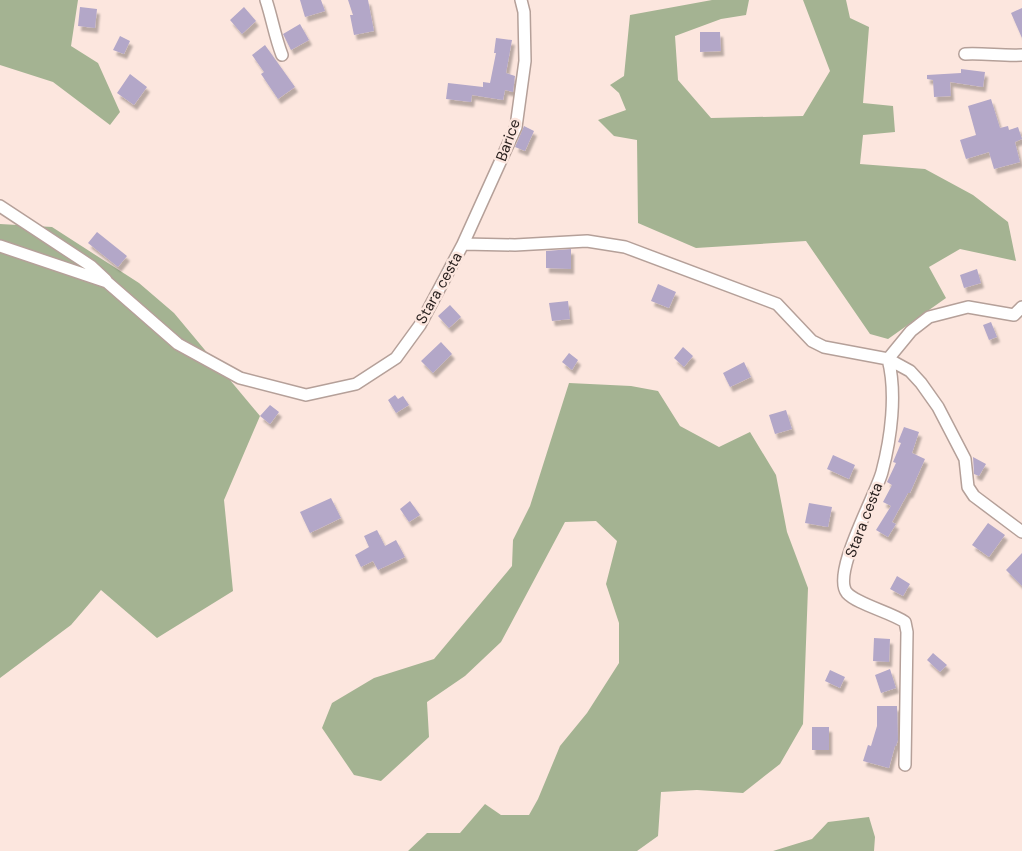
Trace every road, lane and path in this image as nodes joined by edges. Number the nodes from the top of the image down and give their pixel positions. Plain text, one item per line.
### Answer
1 (266, 0) edge
2 (522, 0) edge
3 (965, 54) dead end
4 (282, 55) dead end
5 (1022, 55) edge
6 (0, 206) edge
7 (463, 244) junction
8 (0, 246) edge
9 (107, 282) junction
10 (1022, 307) edge
11 (888, 359) junction
12 (1022, 532) edge
13 (905, 765) dead end

1 - 4 street
2 - 7 street, Barice
3 - 5 street
6 - 9 street, Stara cesta
7 - 9 street, Stara cesta
7 - 11 street, Stara cesta
8 - 9 street, Stara cesta
10 - 11 street
11 - 12 street, Stara cesta
11 - 13 street, Stara cesta

